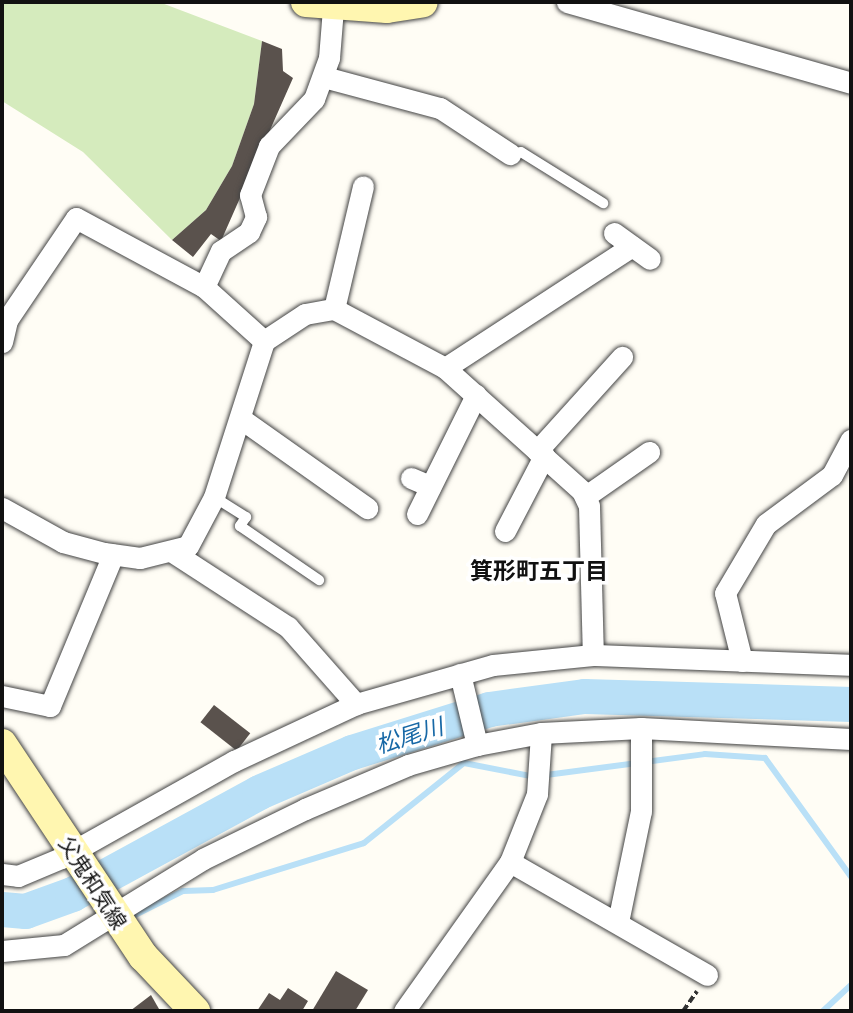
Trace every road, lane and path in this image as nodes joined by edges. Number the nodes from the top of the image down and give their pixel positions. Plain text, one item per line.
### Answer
1 (423, 2) edge
2 (567, 2) edge
3 (320, 5) edge
4 (324, 77) junction
5 (851, 83) edge
6 (503, 142) joint
7 (363, 186) dead end
8 (603, 203) dead end
9 (614, 233) dead end
10 (632, 246) junction
11 (650, 259) dead end
12 (204, 287) junction
13 (334, 309) junction
14 (264, 341) junction
15 (2, 342) edge
16 (608, 363) dead end
17 (444, 368) junction
18 (476, 395) junction
19 (240, 418) junction
20 (851, 440) edge
21 (649, 452) dead end
22 (540, 453) junction
23 (586, 496) junction
24 (214, 497) junction
25 (2, 508) edge
26 (367, 508) dead end
27 (417, 514) dead end
28 (505, 531) dead end
29 (174, 553) junction
30 (113, 555) junction
31 (319, 580) dead end
32 (593, 655) junction
33 (742, 661) junction
34 (851, 665) edge
35 (461, 677) junction
36 (2, 696) edge
37 (356, 704) junction
38 (641, 728) junction
39 (541, 733) junction
40 (851, 738) edge
41 (476, 743) junction
42 (2, 744) edge
43 (75, 854) junction
44 (510, 862) junction
45 (2, 874) edge
46 (113, 913) junction
47 (618, 922) junction
48 (2, 951) edge
49 (707, 975) dead end
50 (189, 1010) edge
51 (404, 1011) edge

1 - 3 main road
2 - 5 street
3 - 4 street
4 - 6 street
4 - 12 street
6 - 8 lane
7 - 13 street
9 - 10 street
10 - 11 street
10 - 17 street
12 - 14 street
12 - 15 street
13 - 14 street
13 - 17 street
14 - 19 street
16 - 22 street
17 - 18 street
18 - 22 street
18 - 27 street
19 - 24 street
19 - 26 street
20 - 33 street
21 - 23 street
22 - 23 street
22 - 28 street
23 - 32 street
24 - 29 street
24 - 31 lane
25 - 30 street
29 - 30 street
29 - 37 street
30 - 36 street
32 - 33 street
32 - 35 street
33 - 34 street
35 - 37 street
35 - 41 street
37 - 43 street
38 - 39 street
38 - 40 street
38 - 47 street
39 - 41 street
39 - 44 street
41 - 46 street
42 - 43 main road, 父鬼和気線
43 - 45 street
43 - 46 main road, 父鬼和気線
44 - 47 street
44 - 51 street
46 - 48 street
46 - 50 main road, 父鬼和気線
47 - 49 street

